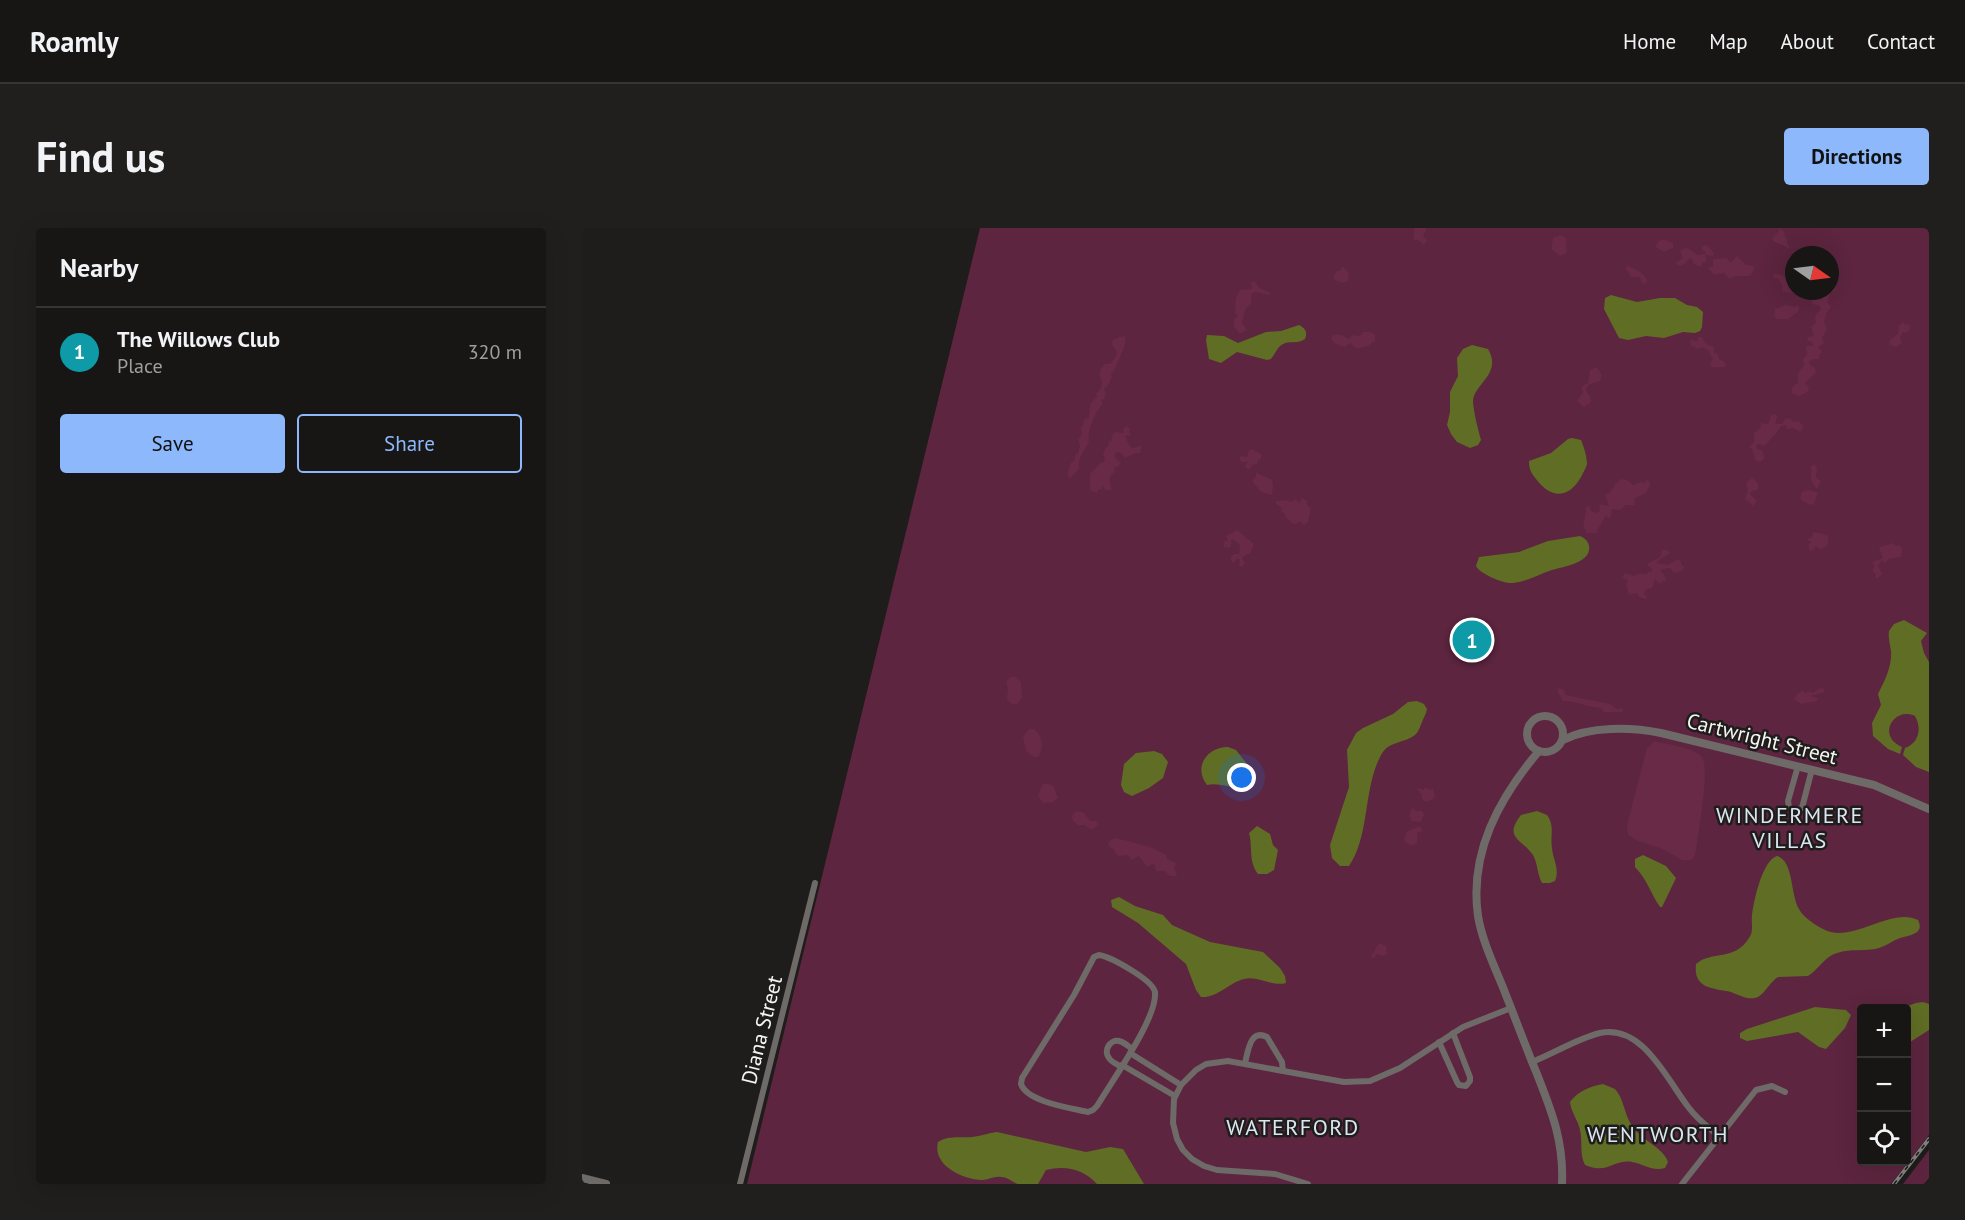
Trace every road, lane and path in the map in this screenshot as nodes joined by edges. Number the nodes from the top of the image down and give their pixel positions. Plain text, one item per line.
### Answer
1 (1563, 728) junction
2 (1581, 732) junction
3 (1563, 740) junction
4 (1530, 744) junction
5 (1539, 751) junction
6 (1797, 766) junction
7 (1812, 770) junction
8 (1522, 772) junction
9 (1929, 809) edge
10 (815, 883) dead end
11 (1511, 1008) junction
12 (1453, 1033) junction
13 (1439, 1042) junction
14 (1131, 1051) junction
15 (1532, 1062) junction
16 (1245, 1063) junction
17 (1122, 1066) junction
18 (1283, 1071) junction
19 (1181, 1085) junction
20 (1785, 1092) dead end
21 (1175, 1096) junction
22 (1719, 1136) junction
23 (582, 1178) edge
24 (606, 1184) edge
25 (740, 1184) edge
26 (1308, 1184) edge
27 (1562, 1184) edge
28 (1682, 1184) edge

1 - 2 street, Cartwright Street
1 - 3 street
1 - 4 street
2 - 3 street, Cartwright Street
2 - 6 street, Cartwright Street
3 - 5 street
4 - 5 street
4 - 8 street
5 - 8 street
6 - 7 street, Cartwright Street
6 - 7 street
7 - 9 street, Cartwright Street
8 - 11 street
10 - 25 street, Diana Street
11 - 12 street
11 - 15 street
12 - 13 street
12 - 13 street
13 - 18 street
14 - 17 street
14 - 17 street
14 - 17 street
14 - 19 street
15 - 22 street
15 - 27 street
16 - 18 street
16 - 18 street
16 - 19 street
17 - 21 street
19 - 21 street
20 - 22 street
21 - 26 street
22 - 28 street
23 - 24 street

